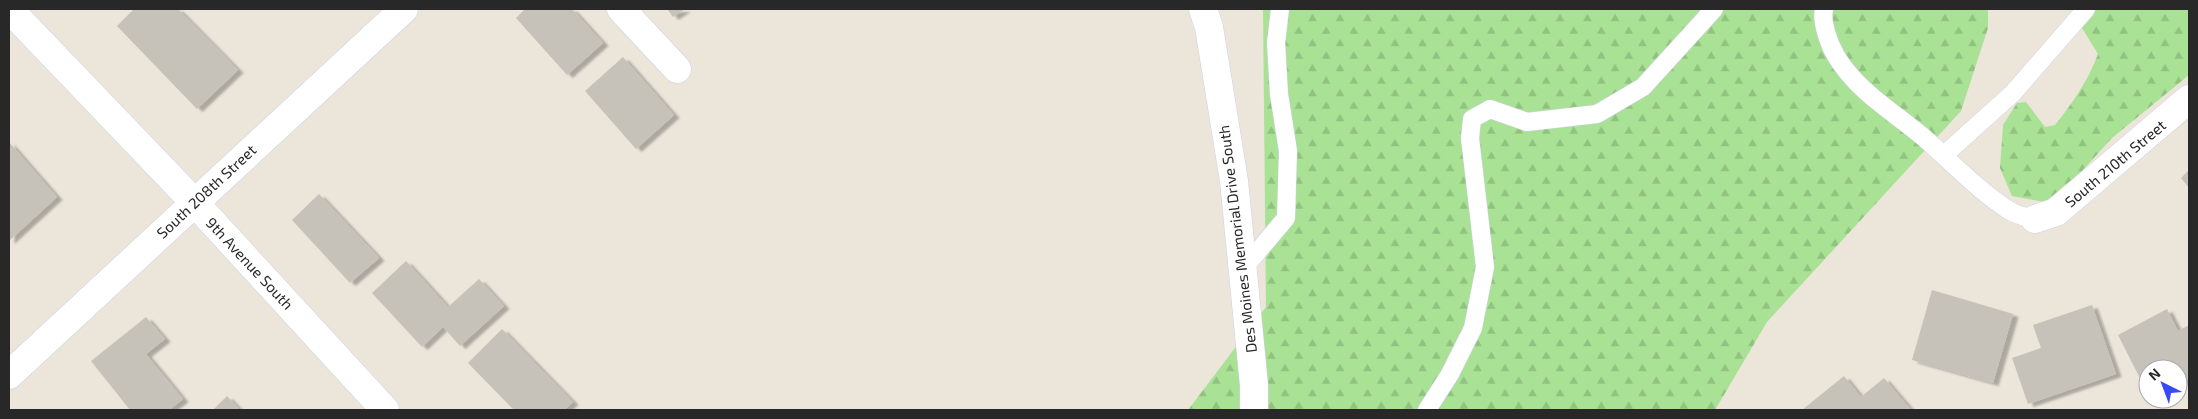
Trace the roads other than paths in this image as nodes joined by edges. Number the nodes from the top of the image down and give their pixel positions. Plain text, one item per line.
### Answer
1 (9, 9) edge
2 (404, 9) edge
3 (621, 9) edge
4 (1203, 9) edge
5 (1280, 9) edge
6 (1714, 9) edge
7 (1824, 9) edge
8 (2086, 9) edge
9 (677, 69) dead end
10 (2189, 99) edge
11 (1944, 155) junction
12 (194, 202) junction
13 (2035, 218) joint
14 (1242, 269) junction
15 (13, 364) edge
16 (385, 410) edge
17 (1254, 410) edge
18 (1427, 410) edge

1 - 12 street, 9th Avenue South
2 - 12 street, South 208th Street
3 - 9 street
4 - 14 street, Des Moines Memorial Drive South
5 - 14 lane
6 - 18 lane
7 - 11 lane
8 - 11 lane
10 - 13 street, South 210th Street
11 - 13 lane
12 - 15 street, South 208th Street
12 - 16 street, 9th Avenue South
14 - 17 street, Des Moines Memorial Drive South

